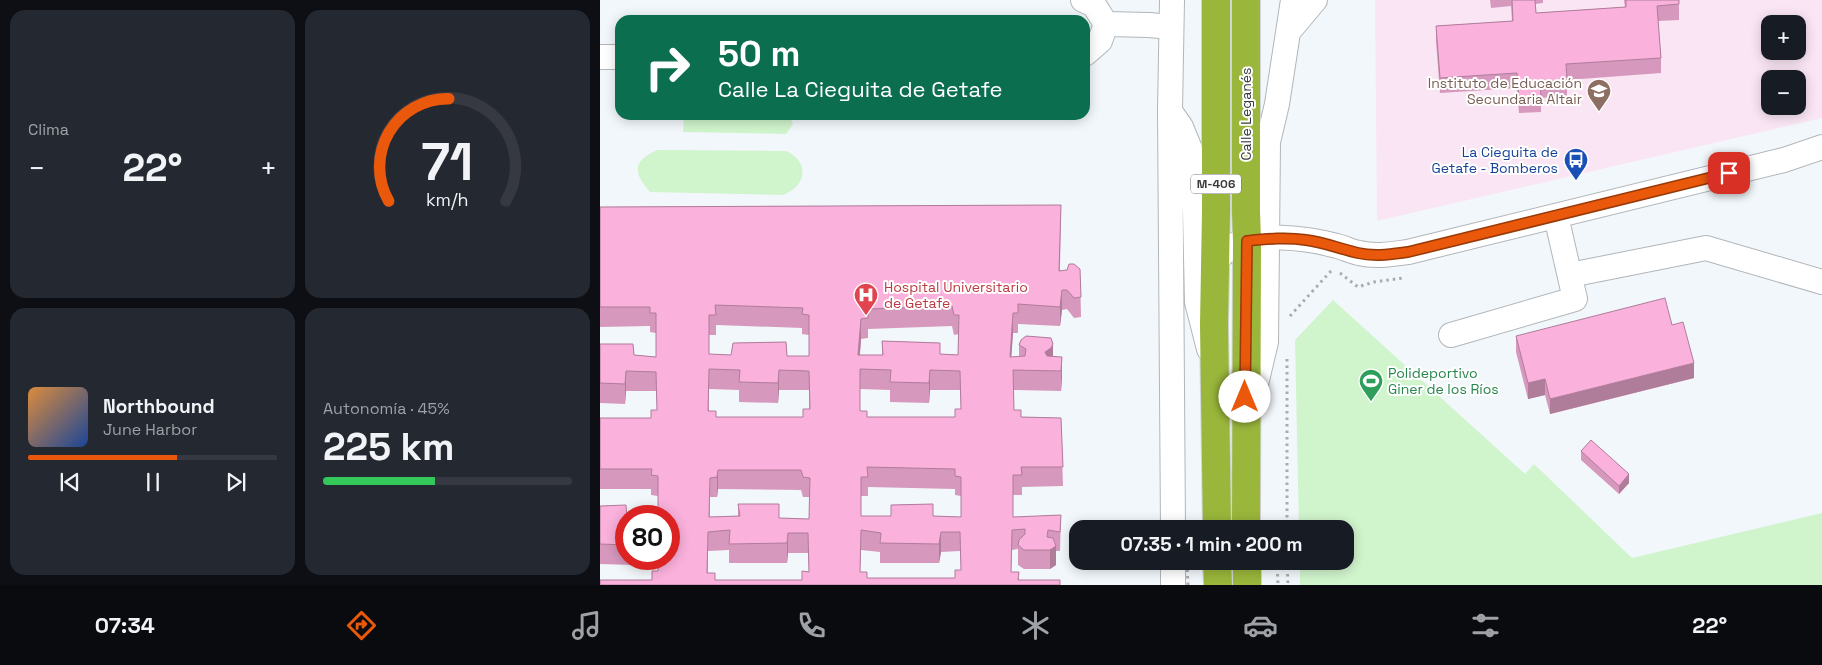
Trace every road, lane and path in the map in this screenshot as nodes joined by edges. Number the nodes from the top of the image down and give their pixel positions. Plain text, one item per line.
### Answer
1 (1083, 0) edge
2 (1172, 0) edge
3 (1216, 0) edge
4 (1246, 0) edge
5 (1293, 0) edge
6 (1315, 0) edge
7 (1106, 24) junction
8 (1171, 27) junction
9 (1288, 33) junction
10 (1090, 50) edge
11 (600, 57) edge
12 (615, 57) edge
13 (1170, 110) junction
14 (1822, 147) edge
15 (1822, 158) edge
16 (1784, 160) junction
17 (1556, 216) junction
18 (1257, 240) junction
19 (1215, 262) junction
20 (1570, 275) junction
21 (1822, 282) edge
22 (1286, 311) dead end
23 (1286, 320) dead end
24 (1451, 335) dead end
25 (1287, 351) dead end
26 (1215, 369) junction
27 (1173, 520) edge
28 (1217, 520) edge
29 (1246, 520) edge
30 (1287, 520) edge
31 (1173, 570) edge
32 (1187, 570) edge
33 (1217, 570) edge
34 (1246, 570) edge
35 (1278, 570) edge
36 (1288, 570) edge
37 (1174, 585) edge
38 (1188, 585) edge
39 (1218, 585) edge
40 (1247, 585) edge
41 (1278, 585) edge
42 (1288, 585) edge

1 - 7 street
2 - 8 street
3 - 19 highway, M-406
4 - 18 highway, Calle Leganés / M-406
5 - 9 street
6 - 9 street
7 - 8 street
7 - 10 street
8 - 13 street
9 - 18 street
11 - 12 street
13 - 26 street
13 - 27 street
14 - 16 street
15 - 16 street
16 - 17 street
17 - 18 street
17 - 20 street
18 - 19 street
18 - 29 highway, Calle Leganés / M-406
19 - 26 highway, M-406
20 - 21 street
20 - 24 street
22 - 23 path
25 - 30 path
26 - 28 highway, M-406
31 - 37 street
32 - 38 path, bridge
33 - 39 highway
34 - 40 highway
35 - 41 path
36 - 42 path

